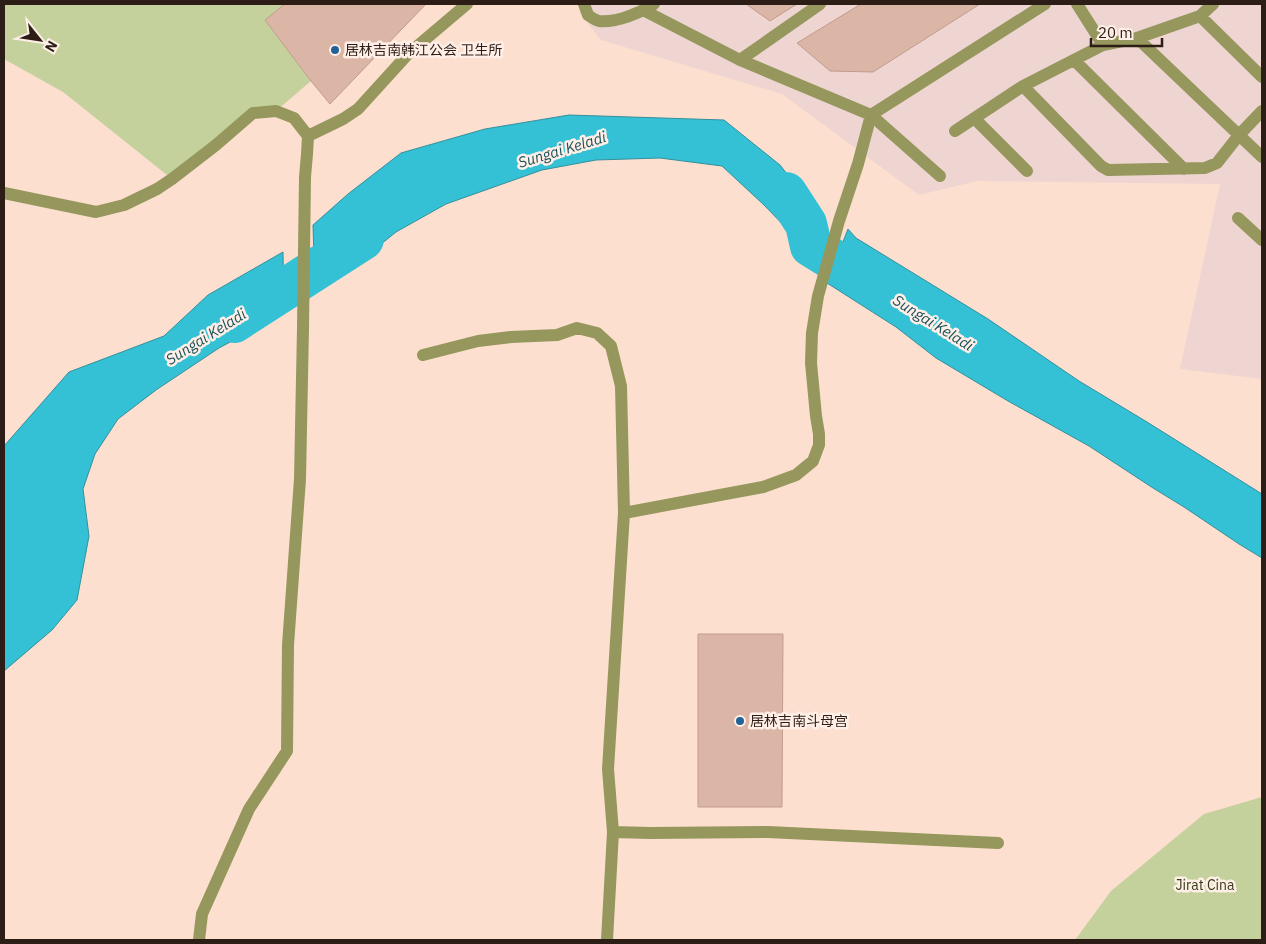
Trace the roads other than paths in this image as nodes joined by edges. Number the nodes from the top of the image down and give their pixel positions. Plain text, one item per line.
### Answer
1 (467, 4) edge
2 (584, 4) edge
3 (820, 4) edge
4 (1045, 4) edge
5 (1077, 4) edge
6 (1213, 4) edge
7 (649, 7) edge
8 (1200, 16) junction
9 (1137, 38) junction
10 (1103, 45) junction
11 (740, 60) junction
12 (1074, 60) junction
13 (1262, 77) edge
14 (1023, 86) junction
15 (1262, 111) edge
16 (871, 115) junction
17 (975, 119) junction
18 (955, 131) dead end
19 (1239, 135) junction
20 (308, 136) junction
21 (1262, 158) edge
22 (1184, 168) junction
23 (1028, 171) dead end
24 (940, 176) dead end
25 (4, 193) edge
26 (1238, 218) dead end
27 (1262, 240) edge
28 (422, 355) dead end
29 (624, 513) junction
30 (613, 832) junction
31 (998, 843) dead end
32 (198, 940) edge
33 (607, 940) edge

1 - 20 street
2 - 7 street
3 - 11 street
4 - 16 street
5 - 10 street
6 - 8 street
7 - 11 street
8 - 9 street
8 - 13 street
9 - 10 street
9 - 19 street
10 - 12 street
11 - 16 street
12 - 14 street
12 - 22 street
14 - 17 street
14 - 22 street
15 - 19 street
16 - 24 street
16 - 29 street
17 - 18 street
17 - 23 street
19 - 21 street
19 - 22 street
20 - 25 street
20 - 32 street
26 - 27 street
28 - 29 street
29 - 30 street
30 - 31 street
30 - 33 street

